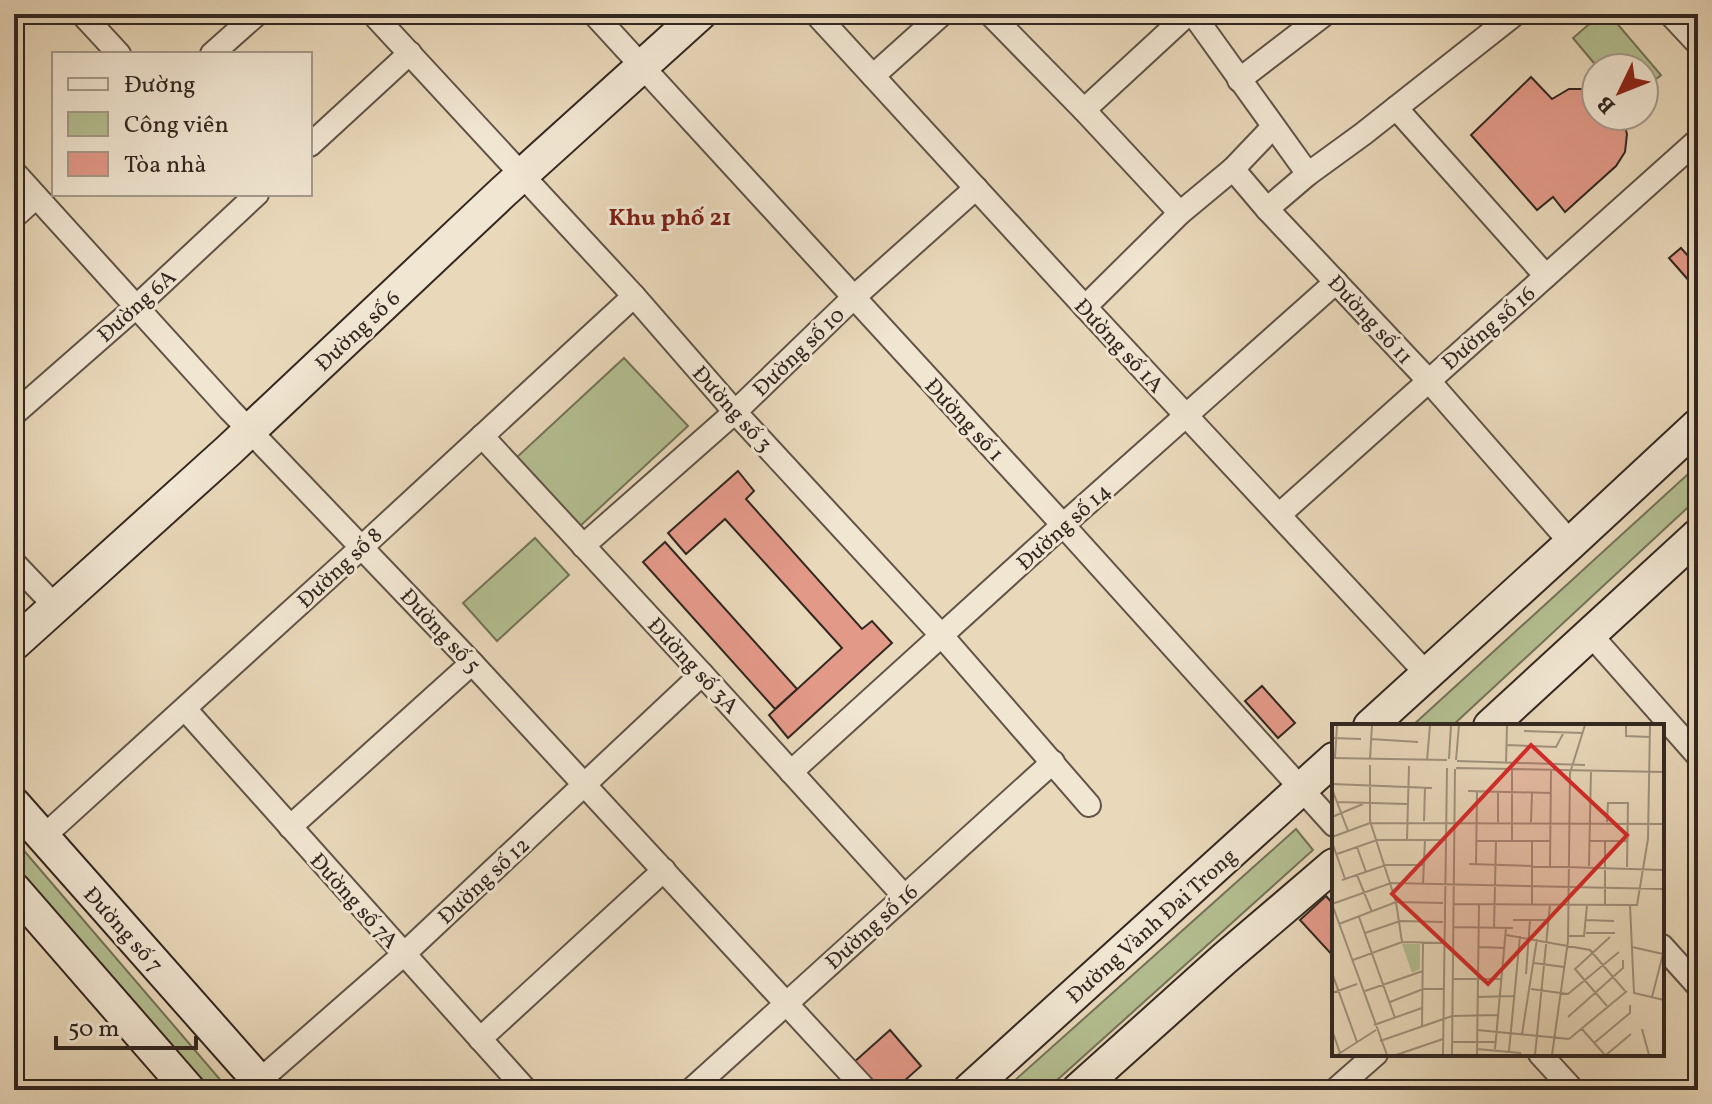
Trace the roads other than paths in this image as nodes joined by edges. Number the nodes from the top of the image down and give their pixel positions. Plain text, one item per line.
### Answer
1 (82, 14) edge
2 (257, 14) edge
3 (373, 14) edge
4 (594, 14) edge
5 (700, 14) edge
6 (816, 14) edge
7 (942, 14) edge
8 (990, 14) edge
9 (1190, 14) edge
10 (1325, 14) edge
11 (1515, 14) edge
12 (1670, 14) edge
13 (1698, 44) edge
14 (117, 52) edge
15 (214, 52) edge
16 (410, 53) junction
17 (642, 68) junction
18 (873, 76) junction
19 (1239, 80) junction
20 (1396, 108) junction
21 (1084, 110) junction
22 (1273, 127) junction
23 (1698, 140) edge
24 (312, 143) edge
25 (1233, 169) junction
26 (14, 172) edge
27 (1308, 174) junction
28 (522, 175) junction
29 (976, 188) junction
30 (252, 196) edge
31 (36, 197) junction
32 (1267, 209) junction
33 (1180, 213) junction
34 (14, 217) edge
35 (1546, 276) junction
36 (1336, 282) junction
37 (634, 296) junction
38 (853, 298) junction
39 (136, 307) junction
40 (1085, 307) junction
41 (1428, 380) junction
42 (735, 412) junction
43 (14, 414) edge
44 (1186, 415) junction
45 (1698, 425) edge
46 (250, 431) junction
47 (482, 436) junction
48 (1279, 515) junction
49 (1063, 525) junction
50 (1698, 535) edge
51 (1571, 543) junction
52 (583, 546) junction
53 (362, 547) junction
54 (14, 563) edge
55 (56, 607) junction
56 (1591, 635) junction
57 (942, 636) junction
58 (14, 644) edge
59 (472, 663) junction
60 (1426, 673) junction
61 (702, 674) junction
62 (185, 709) junction
63 (1372, 724) edge
64 (1492, 724) edge
65 (1698, 756) edge
66 (1332, 761) edge
67 (1053, 762) junction
68 (791, 772) junction
69 (585, 784) junction
70 (1302, 789) junction
71 (14, 804) edge
72 (1089, 805) dead end
73 (1332, 823) edge
74 (290, 827) junction
75 (43, 837) junction
76 (1332, 867) edge
77 (664, 870) junction
78 (14, 889) edge
79 (904, 896) junction
80 (1664, 948) edge
81 (404, 954) junction
82 (1698, 986) edge
83 (786, 1004) junction
84 (480, 1039) junction
85 (1374, 1056) edge
86 (1542, 1056) edge
87 (263, 1086) edge
88 (1347, 1086) edge
89 (189, 1090) edge
90 (526, 1090) edge
91 (691, 1090) edge
92 (866, 1090) edge
93 (969, 1090) edge
94 (1078, 1090) edge
95 (1573, 1090) edge

1 - 14 street
2 - 15 street
3 - 16 street, Đường số 3
4 - 17 street, Đường số 1
5 - 17 street, Đường số 6
6 - 18 street, Đường số 1A
7 - 18 street
8 - 21 street
9 - 19 street
9 - 21 street
10 - 19 street
11 - 20 street
12 - 13 street
16 - 24 street
16 - 28 street, Đường số 3
17 - 28 street, Đường số 6
17 - 38 street, Đường số 1
18 - 29 street, Đường số 1A
19 - 22 street
20 - 27 street
20 - 35 street
21 - 33 street
22 - 25 street
22 - 27 street
23 - 35 street, Đường số 16
25 - 32 street, Đường số 11
25 - 33 street
26 - 31 street, Đường số 5
27 - 32 street
28 - 37 street, Đường số 3
28 - 46 street, Đường số 6
29 - 38 street, Đường số 10
29 - 40 street, Đường số 1A
30 - 39 street, Đường 6A
31 - 34 street
31 - 39 street, Đường số 5
32 - 36 street, Đường số 11
33 - 40 street
35 - 41 street, Đường số 16
36 - 41 street, Đường số 11
36 - 44 street, Đường số 14
37 - 42 street, Đường số 3
37 - 47 street, Đường số 8
38 - 42 street, Đường số 10
38 - 49 street, Đường số 1
39 - 43 street, Đường 6A
39 - 46 street, Đường số 5
40 - 44 street, Đường số 1A
41 - 48 street, Đường số 16
41 - 51 street, Đường số 11
42 - 52 street, Đường số 10
42 - 57 street, Đường số 3
44 - 48 street, Đường số 1A
44 - 49 street, Đường số 14
45 - 51 street
46 - 53 street, Đường số 5
46 - 55 street, Đường số 6
47 - 52 street, Đường số 3A
47 - 53 street, Đường số 8
48 - 60 street, Đường số 1A
49 - 57 street, Đường số 14
49 - 70 street, Đường số 1
50 - 56 street
51 - 60 street
52 - 61 street, Đường số 3A
53 - 59 street, Đường số 5
53 - 62 street, Đường số 8
54 - 55 street
55 - 58 street, Đường số 6
56 - 64 street
56 - 65 street
57 - 67 street, Đường số 3
57 - 68 street, Đường số 14
59 - 69 street, Đường số 5
59 - 74 street
60 - 63 street
61 - 68 street, Đường số 3A
61 - 69 street, Đường số 12
62 - 74 street, Đường số 7A
62 - 75 street, Đường số 8
66 - 70 street, Đường Vành Đai Trong
67 - 72 street, Đường số 3
67 - 79 street, Đường số 16
68 - 79 street, Đường số 3A
69 - 77 street, Đường số 5
69 - 81 street, Đường số 12
70 - 73 street, Đường số 1
70 - 93 street, Đường Vành Đai Trong
71 - 75 street, Đường số 7
74 - 81 street, Đường số 7A
75 - 87 street, Đường số 7
76 - 94 street
77 - 83 street, Đường số 5
77 - 84 street
78 - 89 street
79 - 83 street, Đường số 16
80 - 82 street
81 - 84 street, Đường số 7A
81 - 87 street, Đường số 12
83 - 91 street, Đường số 16
83 - 92 street, Đường số 5
84 - 90 street, Đường số 7A
85 - 88 street
86 - 95 street

